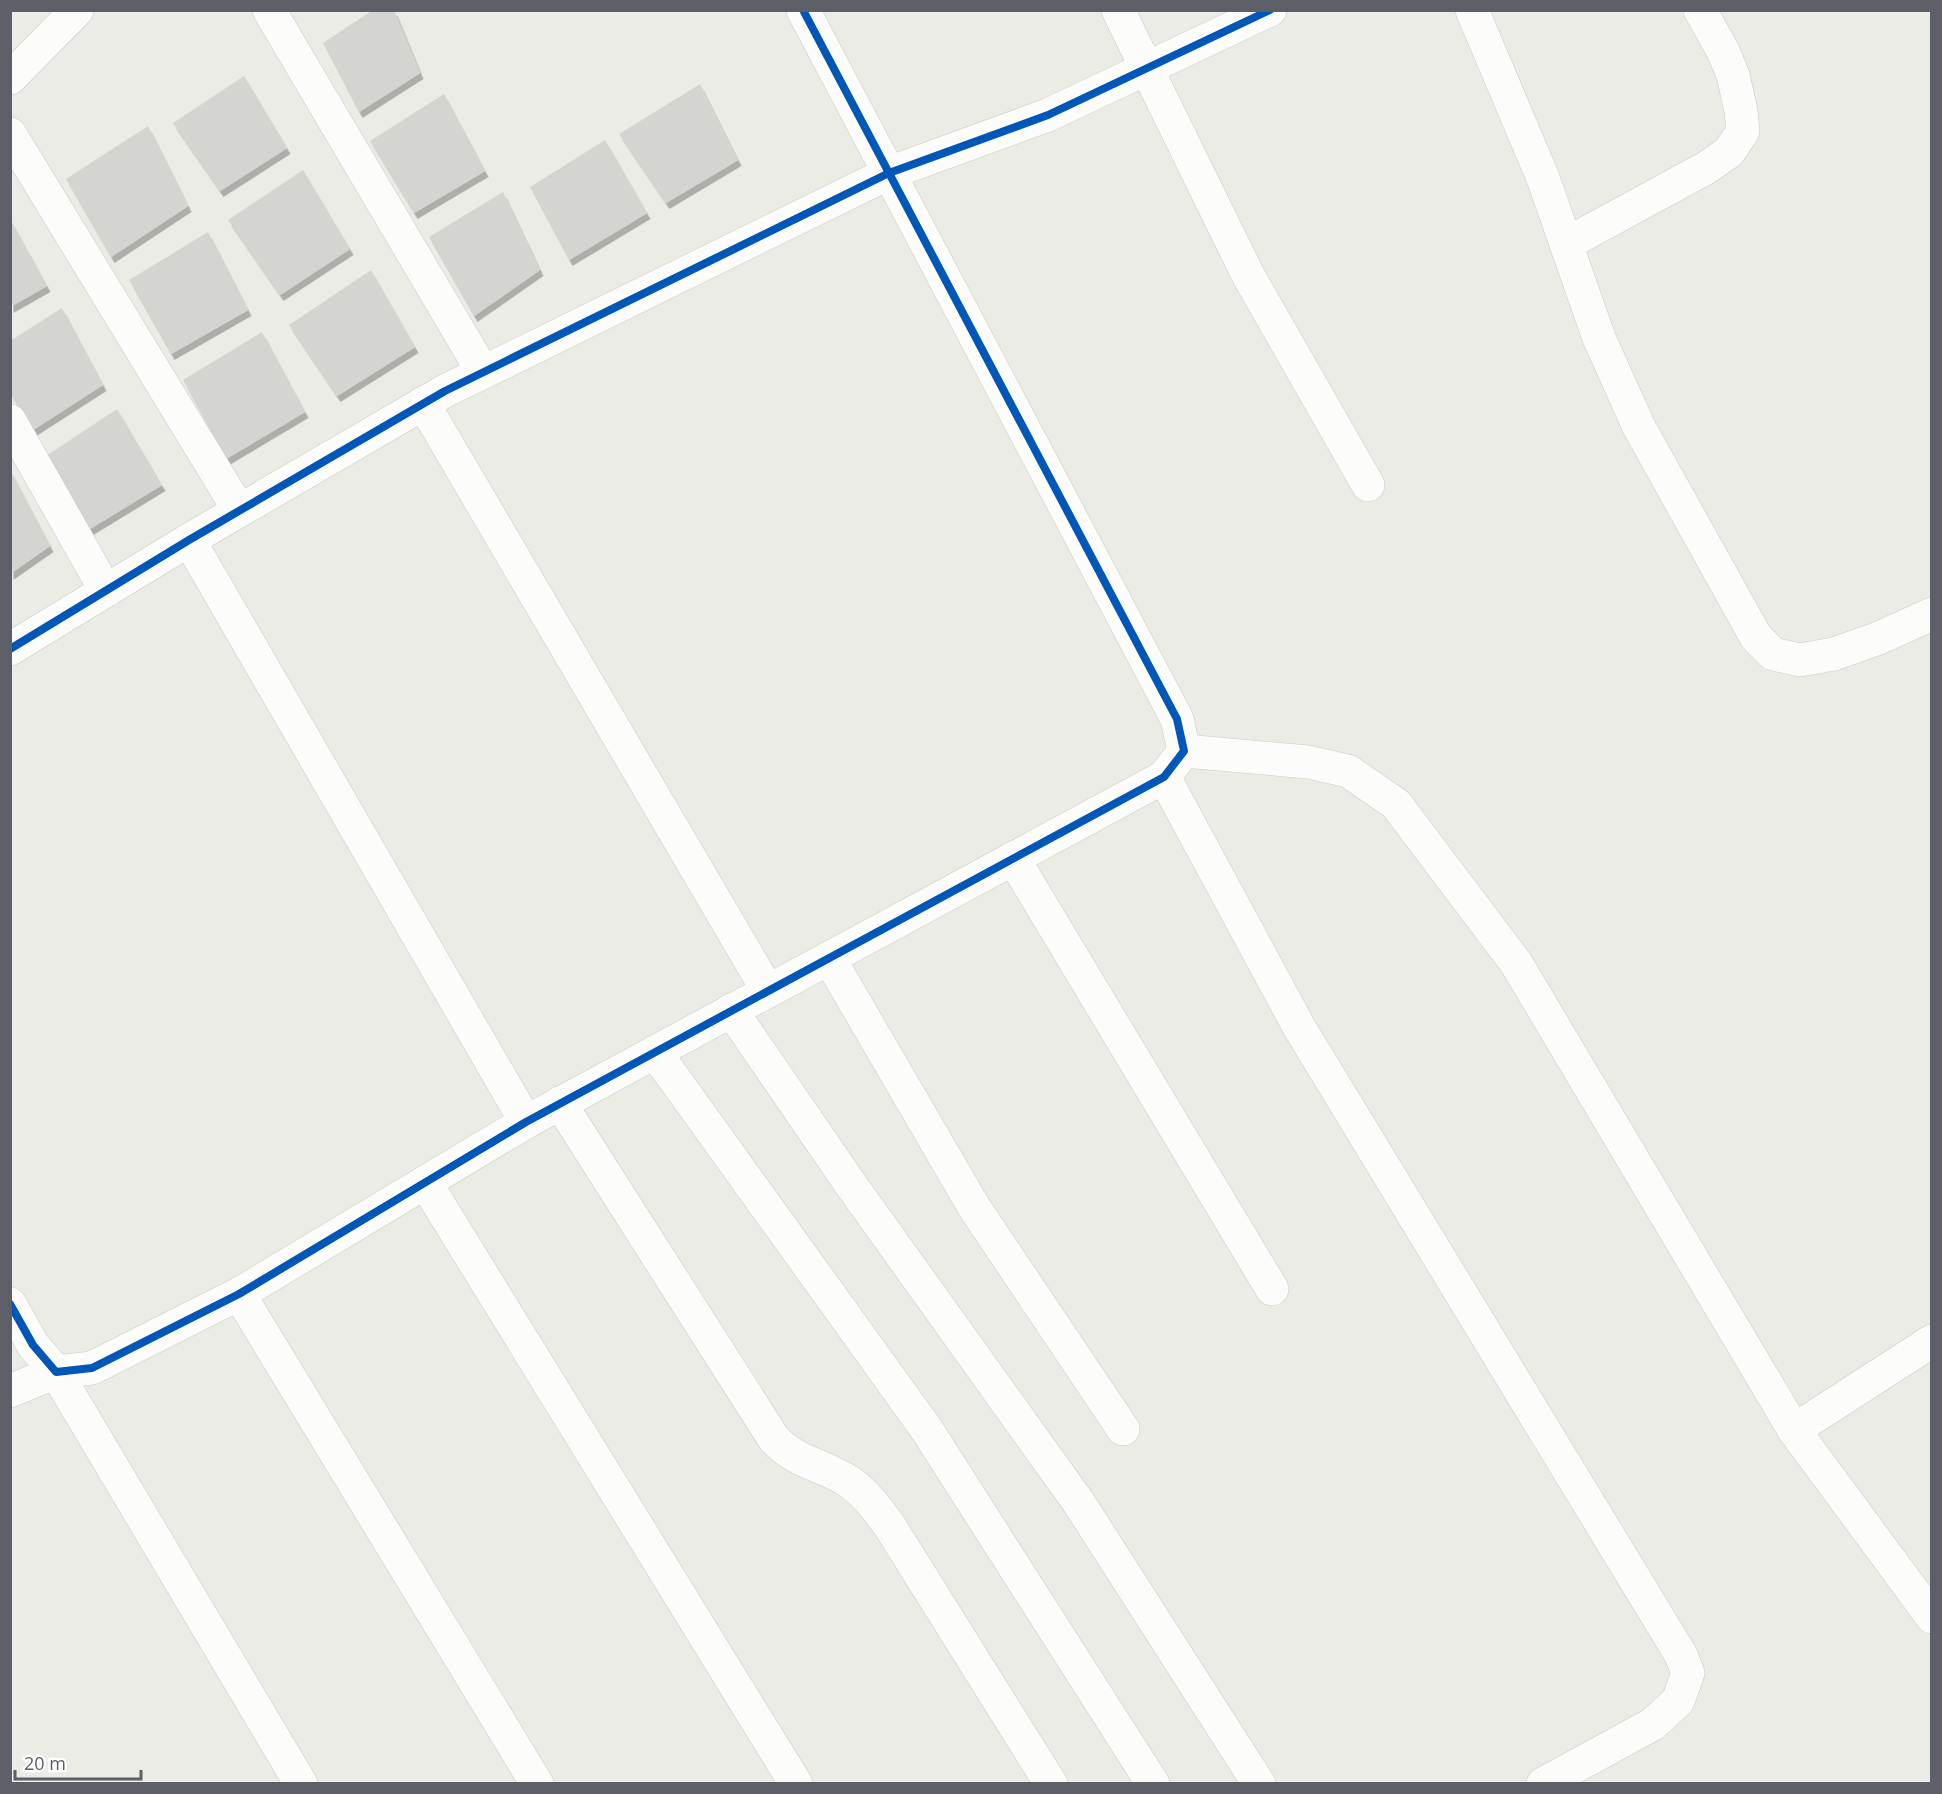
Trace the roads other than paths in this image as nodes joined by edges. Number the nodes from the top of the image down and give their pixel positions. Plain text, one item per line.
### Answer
1 (77, 10) edge
2 (269, 10) edge
3 (803, 10) edge
4 (1118, 10) edge
5 (1270, 10) edge
6 (1472, 10) edge
7 (1700, 10) edge
8 (1147, 68) junction
9 (10, 78) edge
10 (10, 134) edge
11 (889, 173) junction
12 (1566, 244) junction
13 (483, 372) junction
14 (423, 403) junction
15 (10, 421) edge
16 (1368, 485) dead end
17 (239, 510) junction
18 (189, 540) junction
19 (106, 591) junction
20 (1932, 614) edge
21 (10, 649) edge
22 (1184, 751) junction
23 (1164, 777) junction
24 (1013, 858) junction
25 (829, 958) junction
26 (768, 991) junction
27 (731, 1010) junction
28 (655, 1052) junction
29 (560, 1103) junction
30 (526, 1122) junction
31 (425, 1182) junction
32 (1272, 1289) dead end
33 (239, 1294) junction
34 (10, 1304) edge
35 (1932, 1341) edge
36 (56, 1372) junction
37 (10, 1391) edge
38 (1123, 1429) dead end
39 (1794, 1430) junction
40 (1932, 1617) edge
41 (302, 1784) edge
42 (537, 1784) edge
43 (796, 1784) edge
44 (1051, 1784) edge
45 (1153, 1784) edge
46 (1259, 1784) edge
47 (1543, 1784) edge

1 - 9 street
2 - 13 street
3 - 11 street
4 - 8 street
5 - 8 street
6 - 12 street
7 - 12 street
8 - 11 street
8 - 16 street
10 - 17 street
11 - 13 street
11 - 22 street
12 - 20 street
13 - 14 street
14 - 17 street
14 - 26 street
15 - 19 street
17 - 18 street
18 - 19 street
18 - 30 street
19 - 21 street
22 - 23 street
22 - 39 street
23 - 24 street
23 - 47 street
24 - 25 street
24 - 32 street
25 - 26 street
25 - 38 street
26 - 27 street
27 - 28 street
27 - 46 street
28 - 29 street
28 - 45 street
29 - 30 street
29 - 44 street
30 - 31 street
31 - 33 street
31 - 43 street
33 - 36 street
33 - 42 street
34 - 36 street
35 - 39 street
36 - 37 street
36 - 41 street
39 - 40 street

